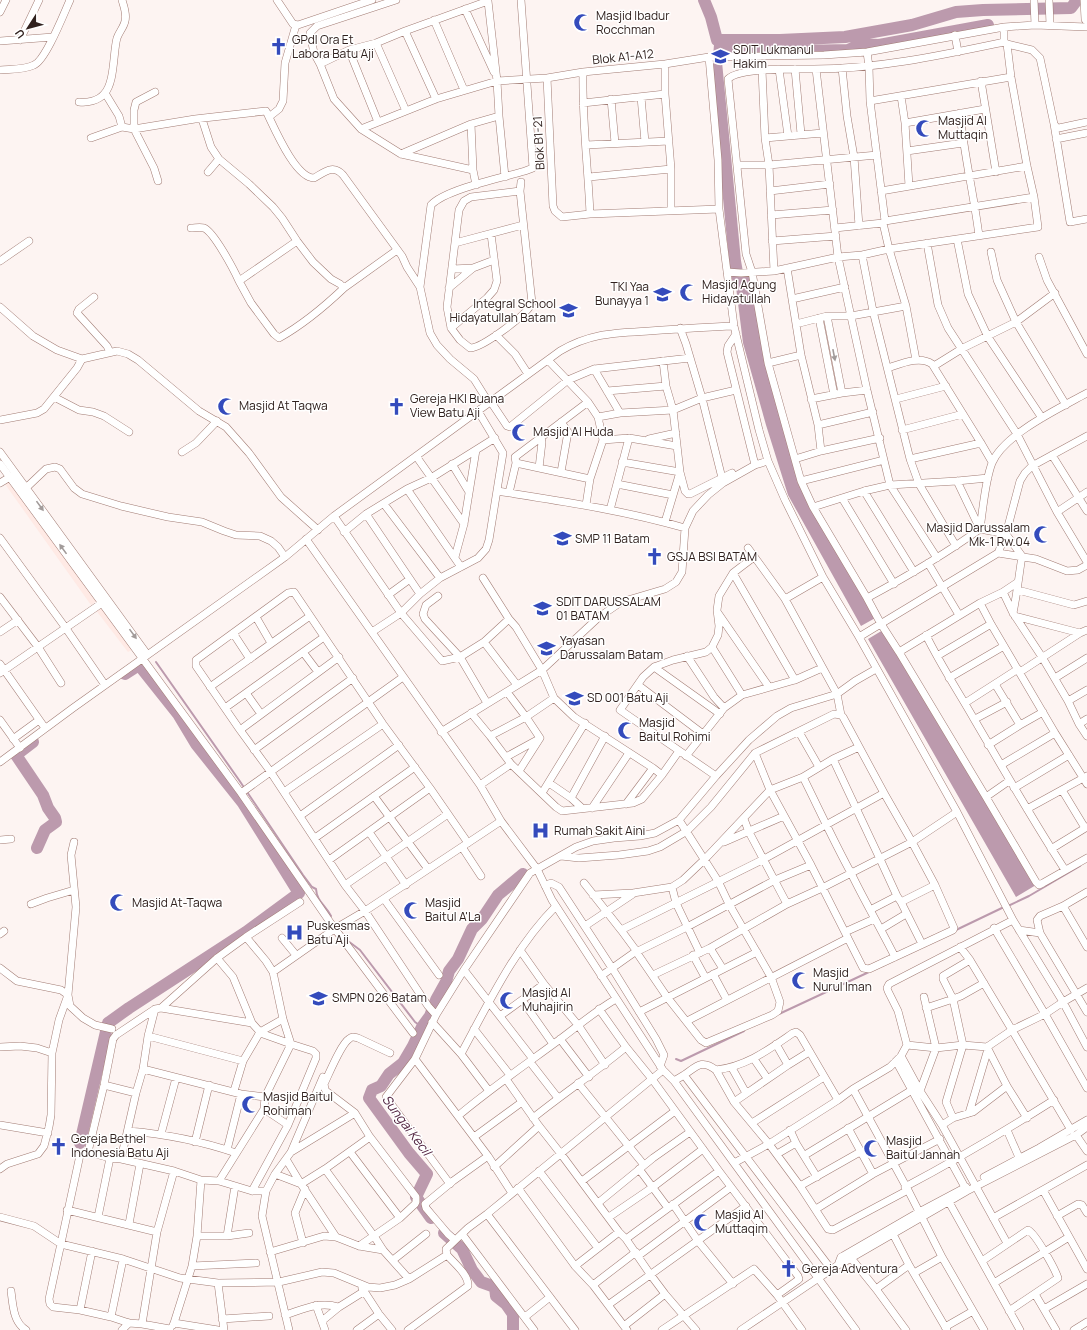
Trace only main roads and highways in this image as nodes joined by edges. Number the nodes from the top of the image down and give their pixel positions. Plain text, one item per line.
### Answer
1 (1086, 0) edge
2 (1087, 20) edge

1 - 2 highway

